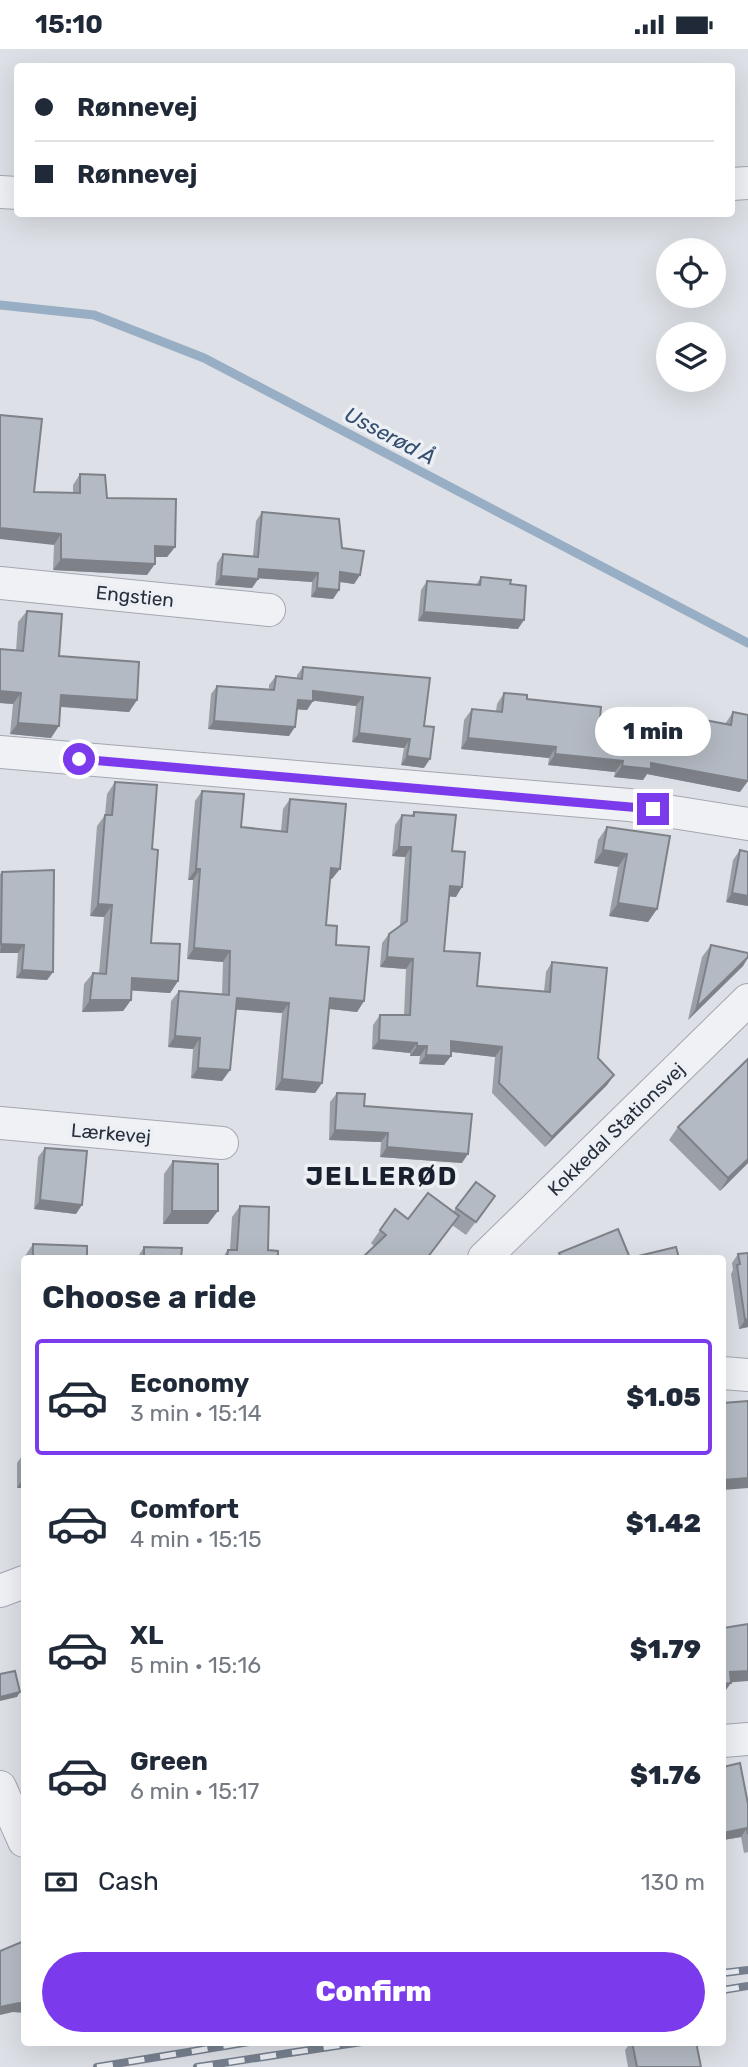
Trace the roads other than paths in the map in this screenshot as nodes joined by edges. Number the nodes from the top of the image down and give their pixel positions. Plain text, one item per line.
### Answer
1 (0, 583) edge
2 (269, 610) dead end
3 (0, 752) edge
4 (748, 824) edge
5 (748, 1000) edge
6 (0, 1123) edge
7 (222, 1143) dead end
8 (487, 1255) edge
9 (726, 1373) edge
10 (748, 1375) edge
11 (21, 1583) edge
12 (0, 1591) edge
13 (748, 1739) edge
14 (726, 1741) edge
15 (0, 1787) edge
16 (21, 1834) edge

1 - 2 street, Engstien
3 - 4 street
5 - 8 street, Kokkedal Stationsvej
6 - 7 street, Lærkevej
9 - 10 street
11 - 12 street
13 - 14 street
15 - 16 street

